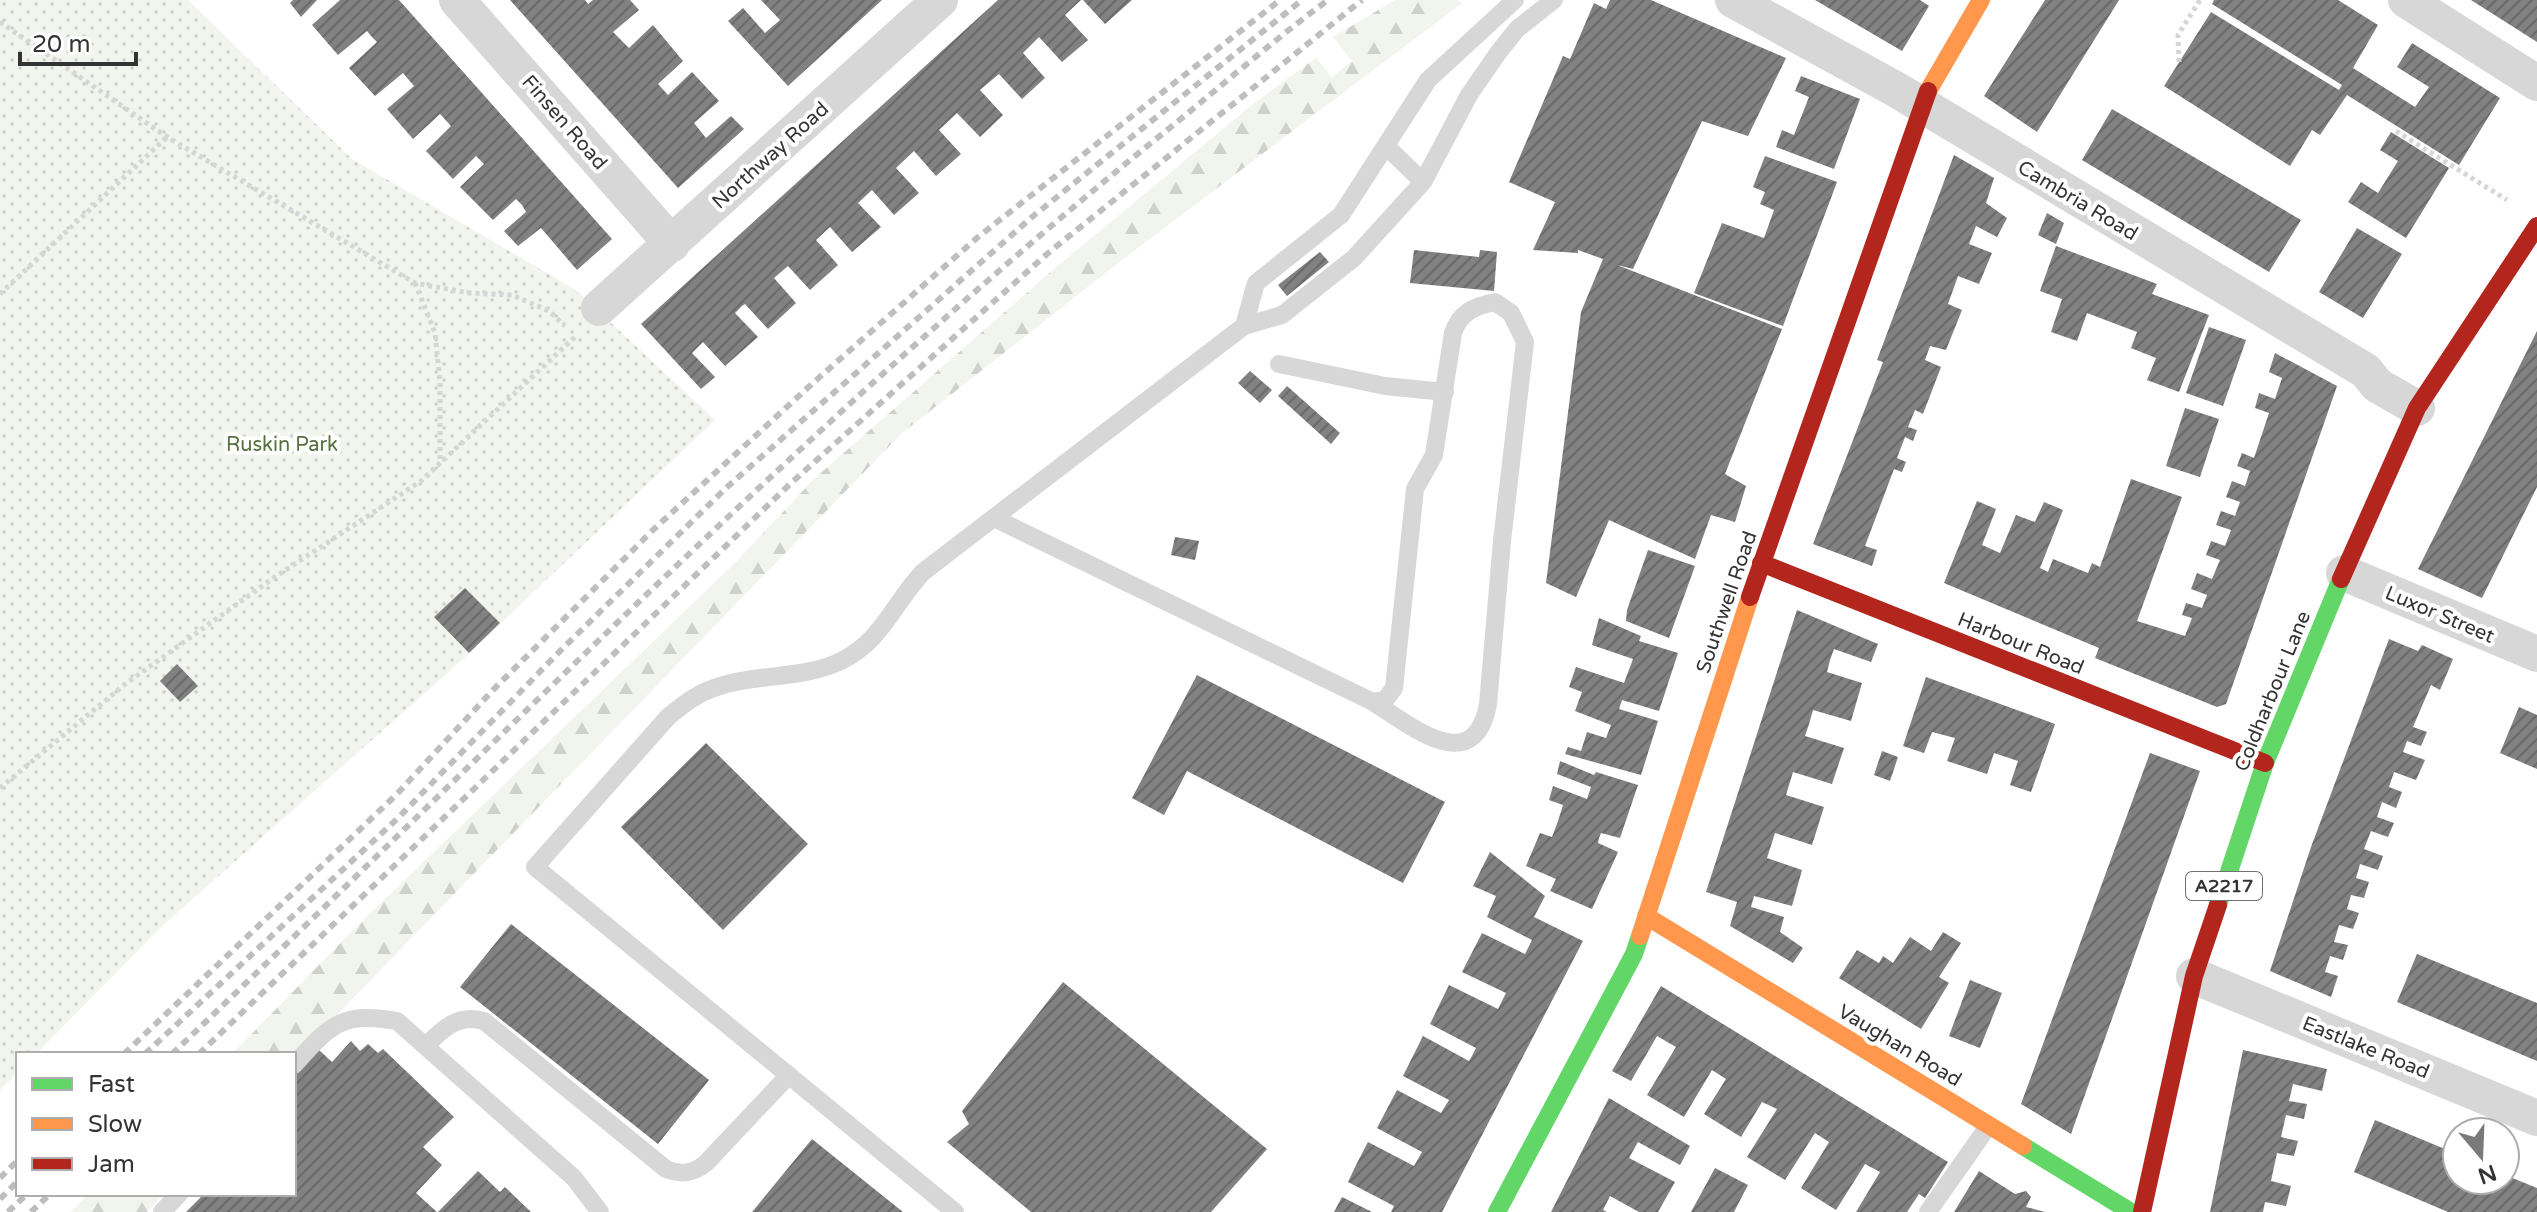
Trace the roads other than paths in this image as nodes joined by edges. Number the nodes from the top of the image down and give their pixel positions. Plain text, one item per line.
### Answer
1 (457, 0) edge
2 (940, 0) edge
3 (1515, 0) edge
4 (1554, 0) edge
5 (1733, 0) edge
6 (1981, 0) edge
7 (2406, 0) edge
8 (2537, 83) edge
9 (1922, 105) junction
10 (1386, 146) junction
11 (1423, 182) junction
12 (2535, 234) edge
13 (672, 244) junction
14 (599, 308) road end
15 (1244, 326) junction
16 (1279, 364) dead end
17 (1445, 392) junction
18 (2417, 408) junction
19 (994, 518) junction
20 (1761, 563) junction
21 (2344, 573) junction
22 (2537, 654) edge
23 (1373, 702) junction
24 (2265, 763) junction
25 (1646, 916) junction
26 (2194, 976) junction
27 (426, 1046) junction
28 (296, 1063) edge
29 (789, 1075) junction
30 (2537, 1118) edge
31 (1989, 1125) junction
32 (177, 1196) edge
33 (162, 1212) edge
34 (600, 1212) edge
35 (955, 1212) edge
36 (1497, 1212) edge
37 (1928, 1212) edge
38 (2131, 1212) edge
39 (2142, 1212) edge

1 - 13 street, Finsen Road
2 - 13 street, Northway Road
3 - 10 lane
4 - 11 lane
5 - 9 street, Cambria Road
6 - 9 street, Southwell Road
7 - 8 street
9 - 18 street, Cambria Road
9 - 20 street, Southwell Road
10 - 11 lane
10 - 15 lane
11 - 15 lane
12 - 18 street, Coldharbour Lane / A2217
13 - 14 street, Northway Road
15 - 19 lane
16 - 17 lane
17 - 23 lane
17 - 23 lane
18 - 21 street, Coldharbour Lane / A2217
19 - 23 lane
19 - 29 lane
20 - 24 street, Harbour Road
20 - 25 street, Southwell Road
21 - 22 street, Luxor Street
21 - 24 street, Coldharbour Lane / A2217
24 - 26 street, Coldharbour Lane / A2217
25 - 31 street, Vaughan Road
25 - 36 street, Southwell Road
26 - 30 street, Eastlake Road
26 - 39 street, Coldharbour Lane / A2217
27 - 28 lane
27 - 29 lane
27 - 34 lane
29 - 35 lane
31 - 37 lane
31 - 38 street, Vaughan Road
32 - 33 lane

